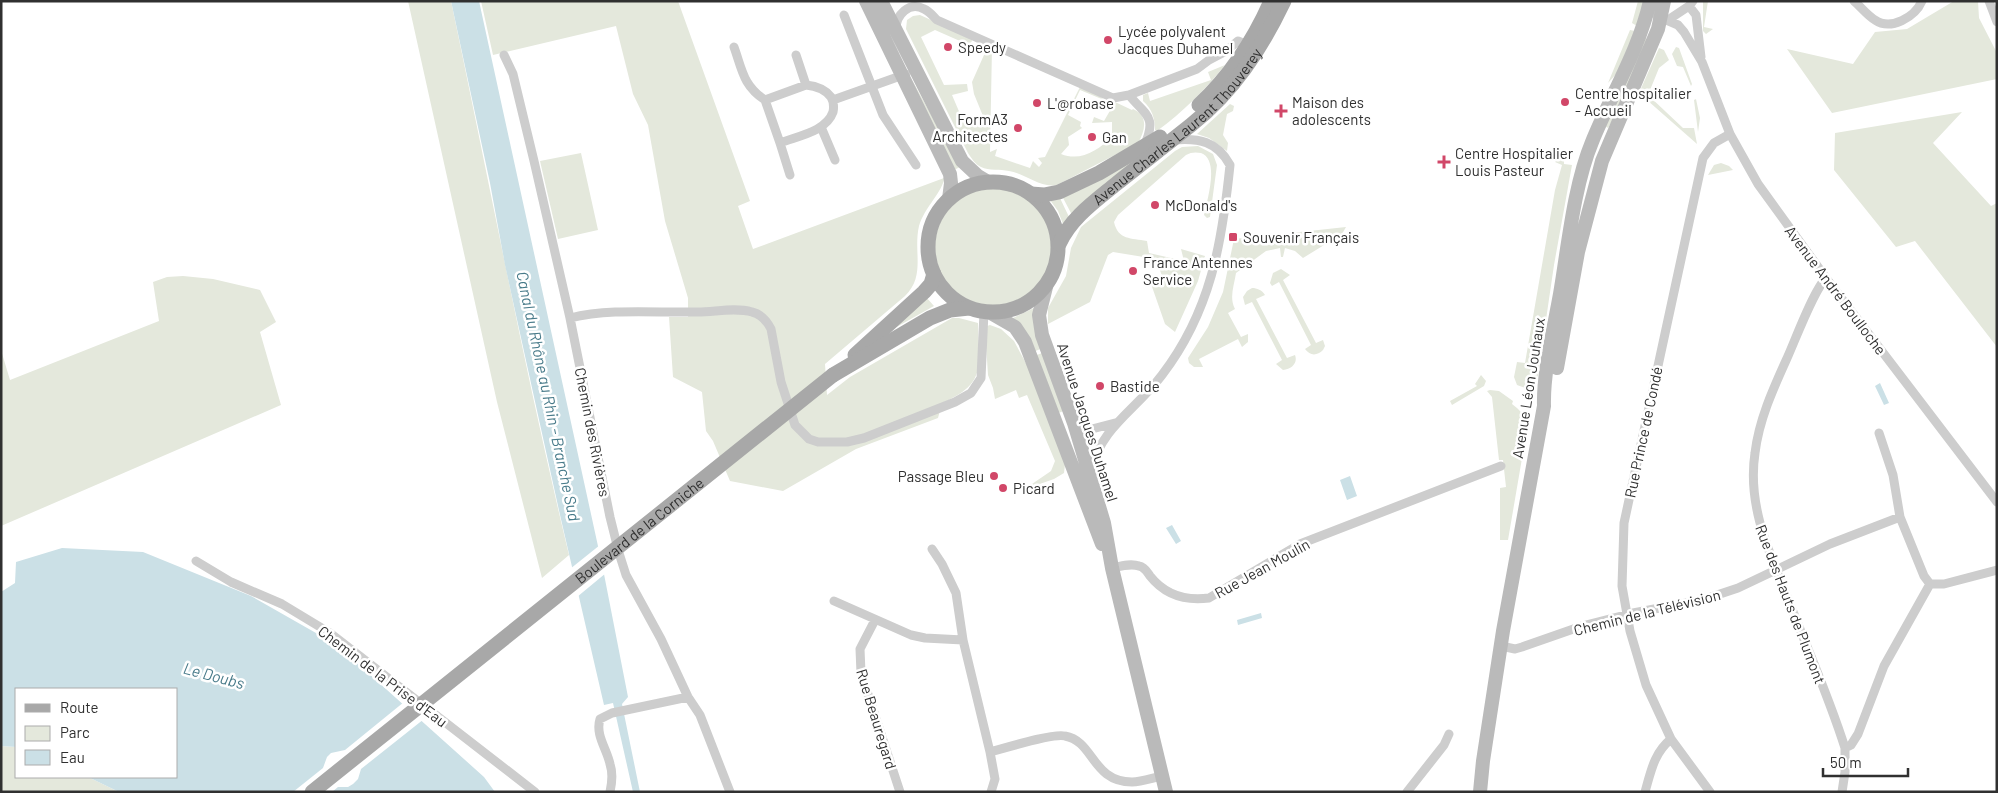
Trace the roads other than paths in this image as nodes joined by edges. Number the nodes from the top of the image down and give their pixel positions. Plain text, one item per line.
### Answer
1 (866, 1) edge
2 (880, 1) edge
3 (1271, 1) edge
4 (1284, 1) edge
5 (1664, 1) edge
6 (1854, 1) edge
7 (1922, 1) edge
8 (1989, 1) edge
9 (1691, 3) edge
10 (1648, 7) edge
11 (844, 15) dead end
12 (1664, 18) junction
13 (1997, 22) edge
14 (896, 33) junction
15 (1248, 45) junction
16 (734, 47) dead end
17 (504, 55) dead end
18 (796, 55) dead end
19 (1702, 62) junction
20 (908, 73) junction
21 (806, 85) junction
22 (872, 87) junction
23 (1129, 95) junction
24 (765, 100) junction
25 (833, 100) junction
26 (821, 127) junction
27 (1730, 134) junction
28 (1172, 141) junction
29 (780, 143) junction
30 (1143, 149) junction
31 (835, 160) dead end
32 (916, 166) dead end
33 (790, 175) dead end
34 (988, 182) junction
35 (1031, 194) junction
36 (949, 199) junction
37 (1059, 244) junction
38 (934, 274) junction
39 (1826, 278) junction
40 (1046, 286) junction
41 (968, 308) junction
42 (987, 312) junction
43 (570, 318) junction
44 (837, 372) junction
45 (1544, 406) junction
46 (1074, 423) junction
47 (1116, 423) junction
48 (1879, 433) dead end
49 (1501, 466) dead end
50 (1083, 475) junction
51 (1997, 502) edge
52 (1900, 517) junction
53 (932, 548) dead end
54 (196, 561) dead end
55 (1112, 568) junction
56 (1776, 570) junction
57 (1997, 570) edge
58 (1930, 584) junction
59 (834, 601) dead end
60 (1627, 615) junction
61 (874, 620) junction
62 (963, 640) junction
63 (1501, 646) junction
64 (688, 697) junction
65 (1449, 734) dead end
66 (1671, 739) junction
67 (1844, 748) junction
68 (990, 752) junction
69 (1162, 776) junction
70 (312, 792) edge
71 (535, 792) edge
72 (610, 792) edge
73 (730, 792) edge
74 (900, 792) edge
75 (991, 792) edge
76 (1166, 792) edge
77 (1407, 792) edge
78 (1480, 792) edge
79 (1645, 792) edge
80 (1710, 792) edge
81 (1842, 792) edge

1 - 20 main road
2 - 14 main road
3 - 15 main road, Avenue Charles Laurent Thouverey
4 - 28 main road, Avenue Charles Laurent Thouverey
5 - 12 main road
6 - 7 street
8 - 13 street
9 - 12 street
9 - 19 street
10 - 12 street
10 - 45 main road, Avenue Léon Jouhaux
11 - 22 street
12 - 19 street
12 - 45 main road
14 - 20 main road
14 - 23 street
15 - 23 street
15 - 30 main road, Avenue Charles Laurent Thouverey
16 - 24 street
17 - 43 street, Chemin des Rivières
18 - 21 street
19 - 27 street, Avenue André Boulloche
20 - 22 street
20 - 34 main road
20 - 36 main road
21 - 24 street
21 - 25 street
22 - 25 street
22 - 32 street
23 - 30 street
24 - 29 street
25 - 26 street
26 - 29 street
26 - 31 street
27 - 39 street, Avenue André Boulloche
27 - 60 street, Rue Prince de Condé
28 - 37 main road, Avenue Charles Laurent Thouverey
28 - 47 street
29 - 33 street
30 - 35 main road, Avenue Charles Laurent Thouverey
34 - 35 main road
34 - 36 main road
35 - 37 main road
36 - 38 main road
37 - 40 main road
38 - 41 main road
38 - 44 main road, Boulevard de la Corniche
39 - 51 street, Avenue André Boulloche
39 - 56 street, Rue des Hauts de Plumont
40 - 42 main road
40 - 46 main road, Avenue Jacques Duhamel
41 - 42 main road
41 - 44 main road, Boulevard de la Corniche
42 - 43 street
42 - 50 main road, Avenue Jacques Duhamel
43 - 64 street, Chemin des Rivières
44 - 70 main road, Boulevard de la Corniche, bridge
45 - 63 main road, Avenue Léon Jouhaux
46 - 47 street
46 - 50 main road, Avenue Jacques Duhamel
47 - 50 street
48 - 52 street
49 - 55 street, Rue Jean Moulin
50 - 55 main road, Avenue Jacques Duhamel
52 - 56 street, Chemin de la Télévision
52 - 58 street
53 - 62 street
54 - 71 street, Chemin de la Prise d'Eau
55 - 69 main road, Avenue Jacques Duhamel
56 - 60 street, Chemin de la Télévision
56 - 67 street, Rue des Hauts de Plumont
57 - 58 street
58 - 67 street
59 - 61 street
60 - 63 street, Chemin de la Télévision
60 - 66 street, Rue Prince de Condé
61 - 62 street
61 - 74 street, Rue Beauregard
62 - 68 street
63 - 78 main road, Avenue Léon Jouhaux
64 - 72 street
64 - 73 street, Chemin des Rivières
65 - 77 street
66 - 79 street
66 - 80 street, Rue Prince de Condé
67 - 81 street, Rue des Hauts de Plumont
68 - 69 street
68 - 75 street
69 - 76 main road, Avenue Jacques Duhamel

